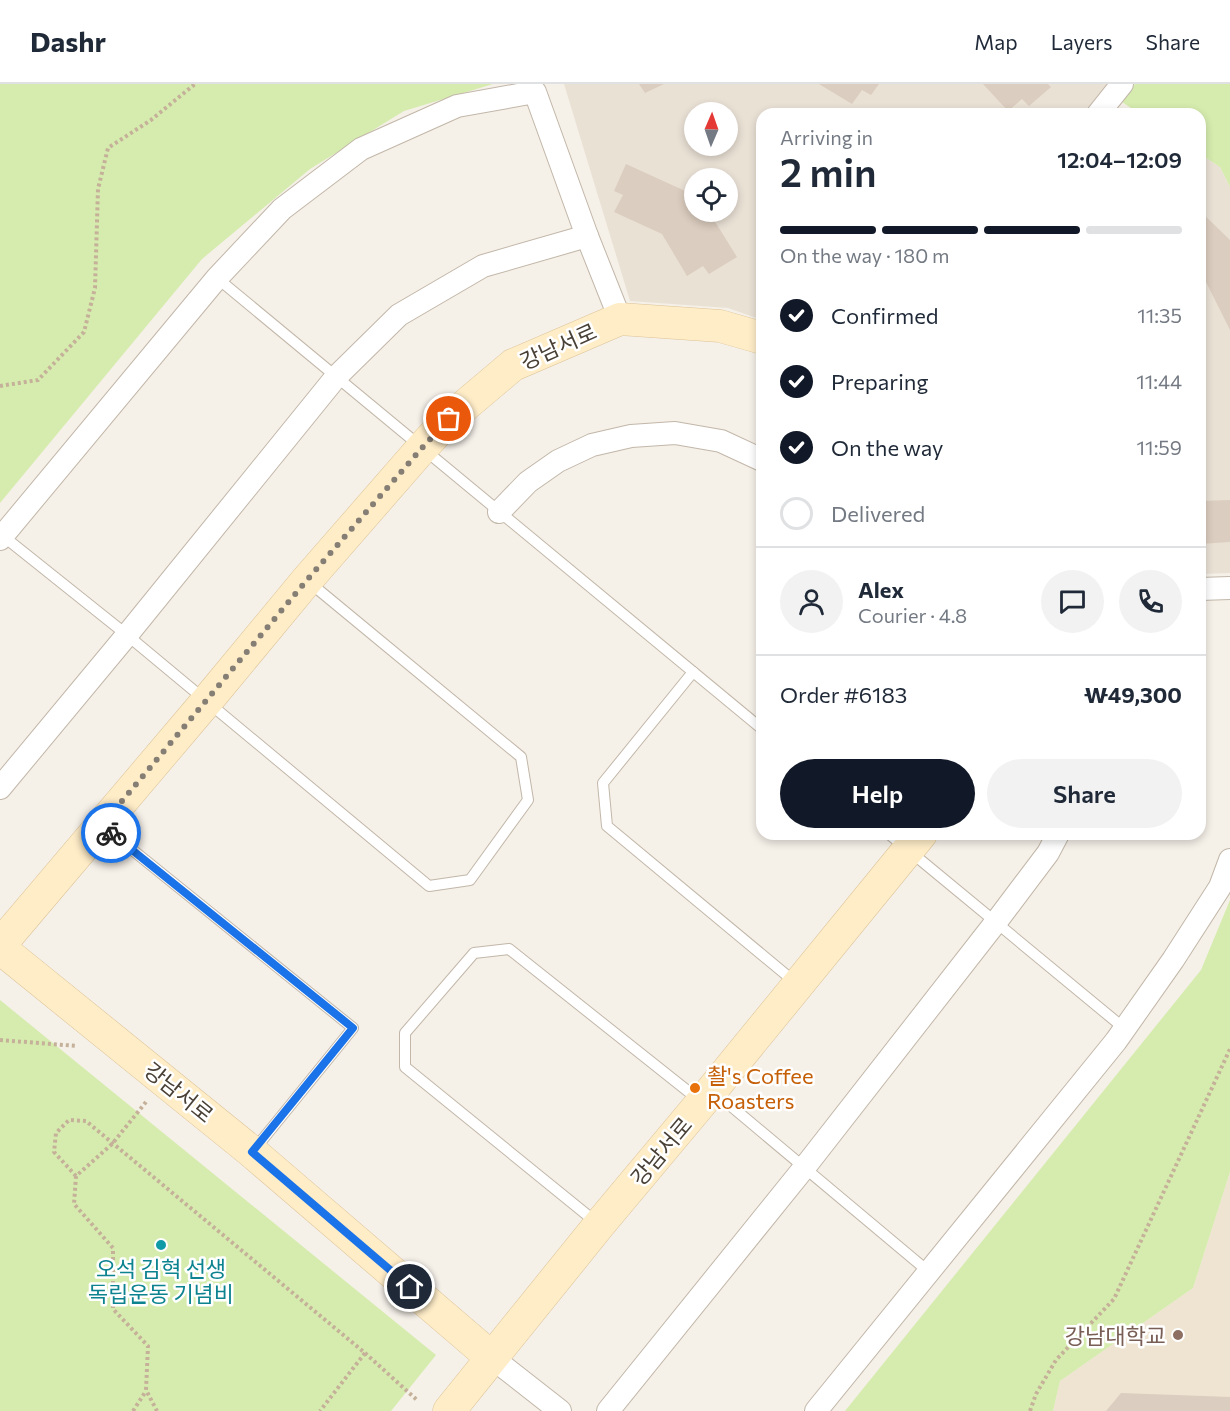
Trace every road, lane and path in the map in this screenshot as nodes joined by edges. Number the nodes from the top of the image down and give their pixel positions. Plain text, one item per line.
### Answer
1 (195, 84) edge
2 (1122, 84) edge
3 (1103, 108) edge
4 (587, 236) junction
5 (217, 278) junction
6 (620, 319) junction
7 (756, 336) edge
8 (336, 377) junction
9 (0, 386) edge
10 (422, 448) junction
11 (756, 457) edge
12 (499, 512) junction
13 (1, 537) edge
14 (307, 580) junction
15 (1230, 588) edge
16 (1206, 589) edge
17 (127, 635) junction
18 (693, 672) junction
19 (206, 702) junction
20 (756, 724) edge
21 (0, 788) edge
22 (102, 825) junction
23 (905, 840) edge
24 (907, 840) edge
25 (1055, 840) edge
26 (1230, 860) edge
27 (996, 922) junction
28 (0, 947) edge
29 (797, 985) junction
30 (1125, 1029) junction
31 (0, 1040) edge
32 (79, 1047) dead end
33 (1230, 1049) edge
34 (707, 1096) junction
35 (146, 1101) dead end
36 (112, 1144) junction
37 (252, 1152) junction
38 (804, 1168) junction
39 (76, 1176) junction
40 (599, 1225) junction
41 (929, 1272) junction
42 (365, 1353) junction
43 (491, 1358) junction
44 (146, 1390) junction
45 (417, 1400) dead end
46 (133, 1411) edge
47 (157, 1411) edge
48 (320, 1411) edge
49 (449, 1411) edge
50 (560, 1411) edge
51 (608, 1411) edge
52 (816, 1411) edge
53 (1030, 1411) edge

1 - 9 path
2 - 3 street
4 - 5 street
4 - 6 street
4 - 8 street
5 - 8 lane
5 - 13 street
6 - 7 street, 강남서로
6 - 10 street, 강남서로
8 - 10 lane
8 - 17 street
10 - 12 lane
10 - 14 street, 강남서로
11 - 12 street
12 - 18 lane
13 - 17 lane
14 - 19 street, 강남서로
14 - 19 lane
15 - 16 street
17 - 19 lane
17 - 21 street
18 - 20 lane
18 - 29 lane
19 - 22 street, 강남서로
22 - 28 street, 강남서로
22 - 37 lane
23 - 29 street, 강남서로
24 - 27 lane
25 - 27 street
26 - 30 street
27 - 30 lane
27 - 38 street
28 - 37 street, 강남서로
29 - 34 street, 강남서로
30 - 41 street
31 - 32 path
33 - 53 path
34 - 38 lane
34 - 40 street, 강남서로
34 - 40 lane
35 - 36 path
36 - 39 path
36 - 39 path
36 - 42 path
37 - 43 street, 강남서로
38 - 41 lane
38 - 51 street
39 - 44 path
40 - 43 street, 강남서로
41 - 52 street
42 - 45 path
42 - 48 path
43 - 49 street, 강남서로
43 - 50 street
44 - 46 path
44 - 47 path

